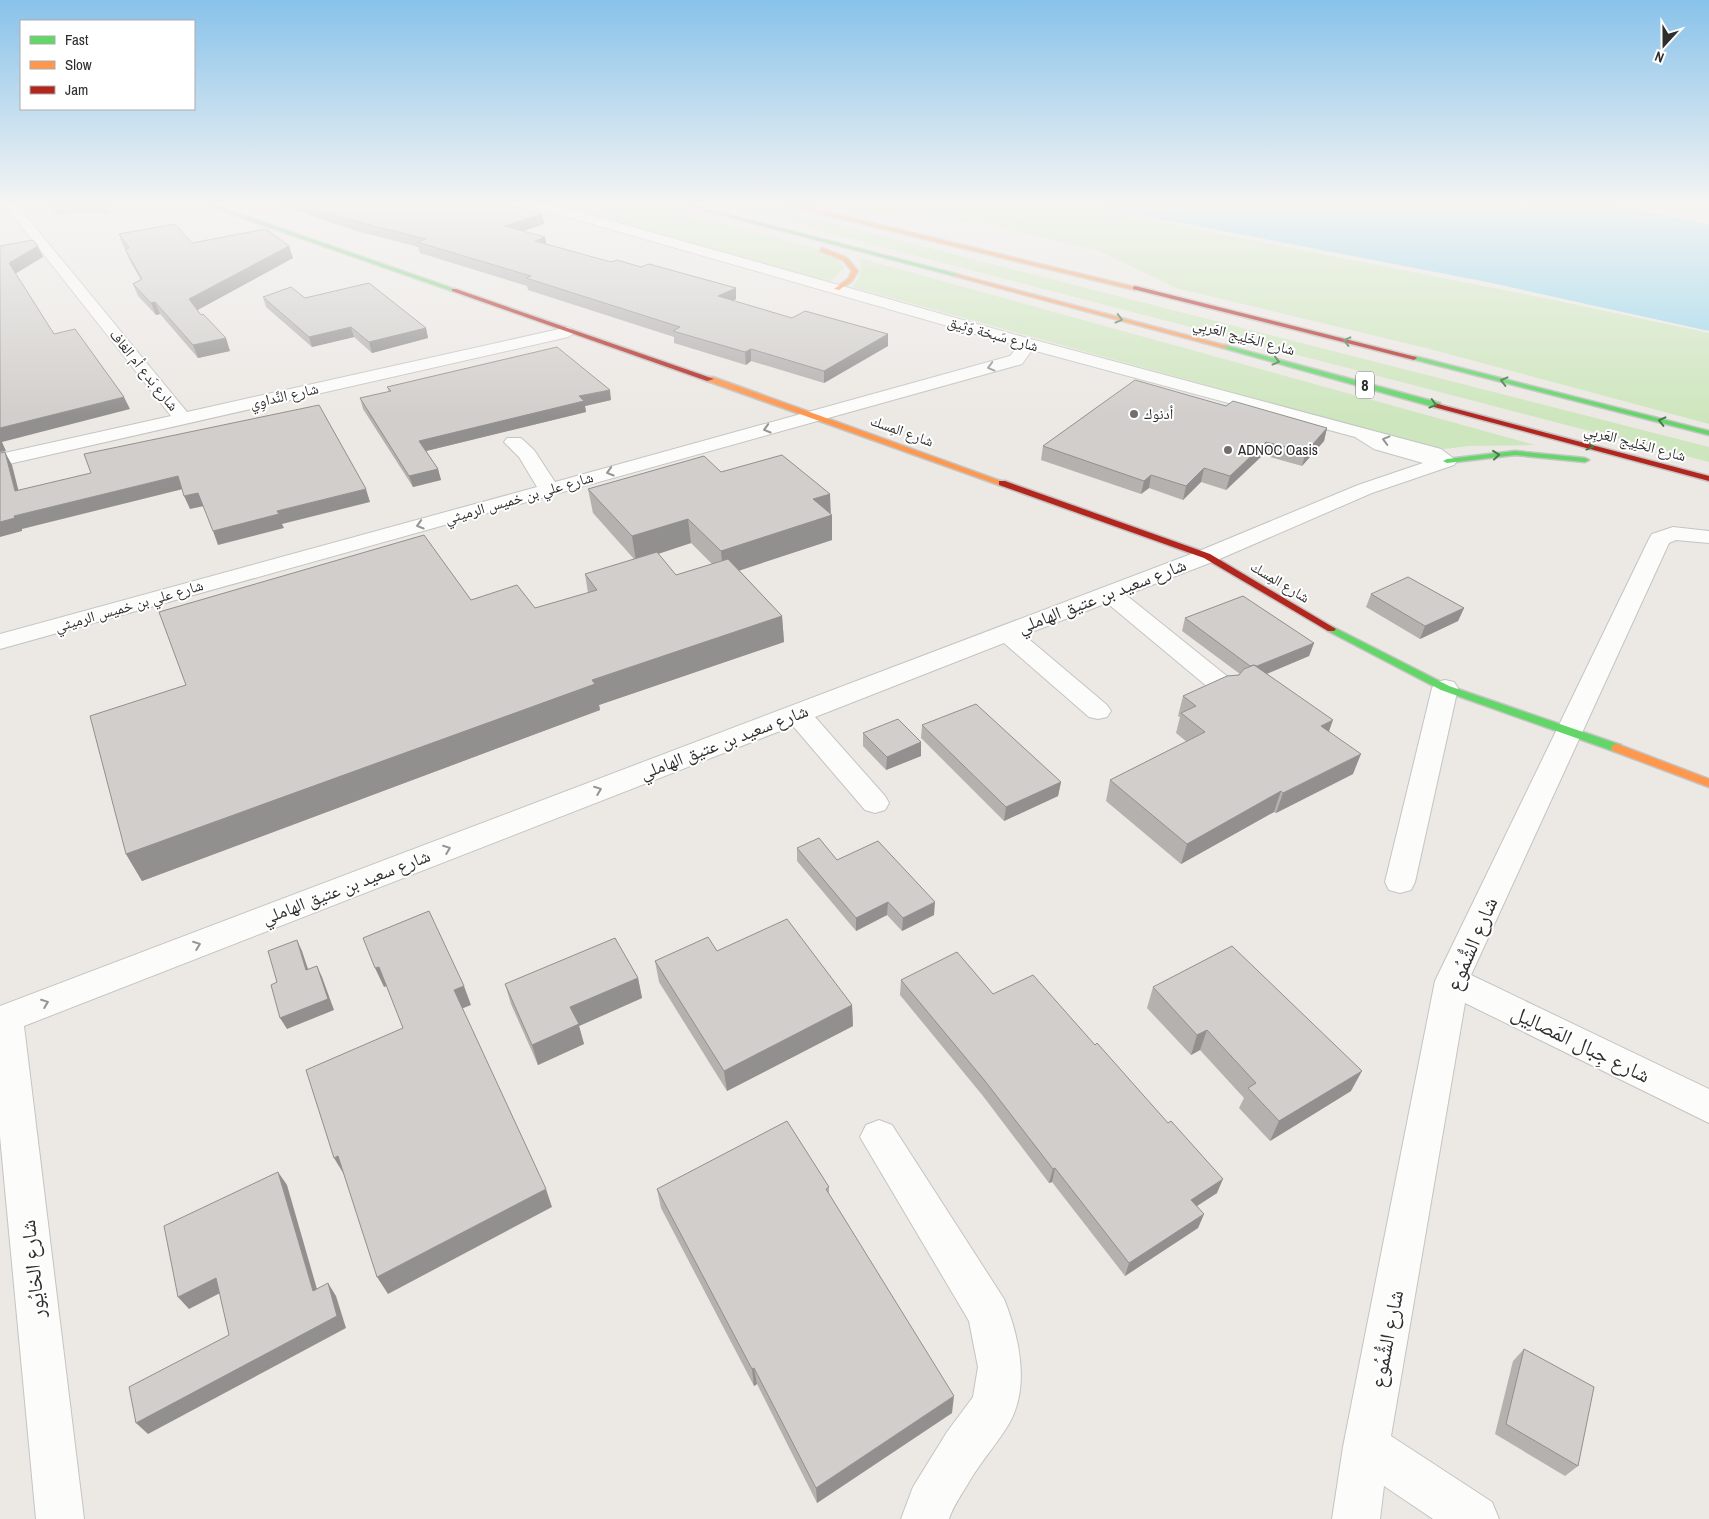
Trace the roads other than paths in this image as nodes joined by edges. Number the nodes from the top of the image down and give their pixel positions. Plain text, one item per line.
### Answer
1 (67, 275) edge
2 (406, 275) edge
3 (787, 275) edge
4 (853, 275) edge
5 (956, 275) edge
6 (1080, 275) edge
7 (837, 289) junction
8 (568, 332) junction
9 (1021, 342) junction
10 (814, 415) junction
11 (184, 419) junction
12 (1344, 430) junction
13 (1709, 433) edge
14 (514, 442) dead end
15 (0, 460) edge
16 (1447, 461) junction
17 (1594, 462) dead end
18 (1628, 469) dead end
19 (1709, 479) edge
20 (549, 489) junction
21 (1709, 489) edge
22 (1365, 490) junction
23 (1709, 538) edge
24 (1207, 556) junction
25 (1109, 593) junction
26 (1006, 633) junction
27 (0, 642) edge
28 (1224, 687) edge
29 (1445, 688) junction
30 (1098, 711) dead end
31 (797, 714) junction
32 (1569, 730) junction
33 (1709, 783) edge
34 (875, 803) dead end
35 (1400, 882) dead end
36 (1452, 981) junction
37 (3, 1020) edge
38 (1709, 1108) edge
39 (879, 1137) dead end
40 (1366, 1447) junction
41 (60, 1519) edge
42 (926, 1519) edge
43 (1356, 1519) edge
44 (1475, 1519) edge

1 - 11 street, شارع بَدع أم الغاف
2 - 8 main road, شارع المِسك
3 - 7 street, شارع سَبخة وَثِيق
4 - 7 main road
5 -> 19 main road, شارع الخَلِيج العَربِي / 8
13 -> 6 main road, شارع الخَلِيج العَربِي / 8
7 - 9 street, شارع سَبخة وَثِيق
8 - 10 main road, شارع المِسك
8 - 11 street, شارع النَّداوِي
9 -> 10 street, شارع علي بن خميس الرميثي
9 - 12 street, شارع سَبخة وَثِيق
10 -> 20 street, شارع علي بن خميس الرميثي
10 - 24 main road, شارع المِسك
11 - 15 street, شارع النَّداوِي
12 - 16 street, شارع سَبخة وَثِيق
12 - 22 street
14 - 20 street
16 -> 17 main road
16 - 22 street, شارع سعيد بن عتيق الهاملي
18 - 21 main road
20 -> 27 street, شارع علي بن خميس الرميثي
22 - 24 street, شارع سعيد بن عتيق الهاملي
23 - 32 street, شارع الشُّمُوع
24 - 25 street, شارع سعيد بن عتيق الهاملي
24 - 29 main road, شارع المِسك
25 - 26 street, شارع سعيد بن عتيق الهاملي
25 - 28 street
26 - 30 street
26 - 31 street, شارع سعيد بن عتيق الهاملي
29 - 32 main road, شارع المِسك
29 - 35 street
31 - 34 street
37 -> 31 street, شارع سعيد بن عتيق الهاملي
32 - 33 main road, شارع المِسك
32 - 36 street, شارع الشُّمُوع
36 - 38 street, شارع جِبال المَصالِيل
36 - 40 street, شارع الشُّمُوع
37 - 41 street, شارع الخايُور
39 - 42 street
40 - 43 street, شارع الشُّمُوع
40 - 44 street

